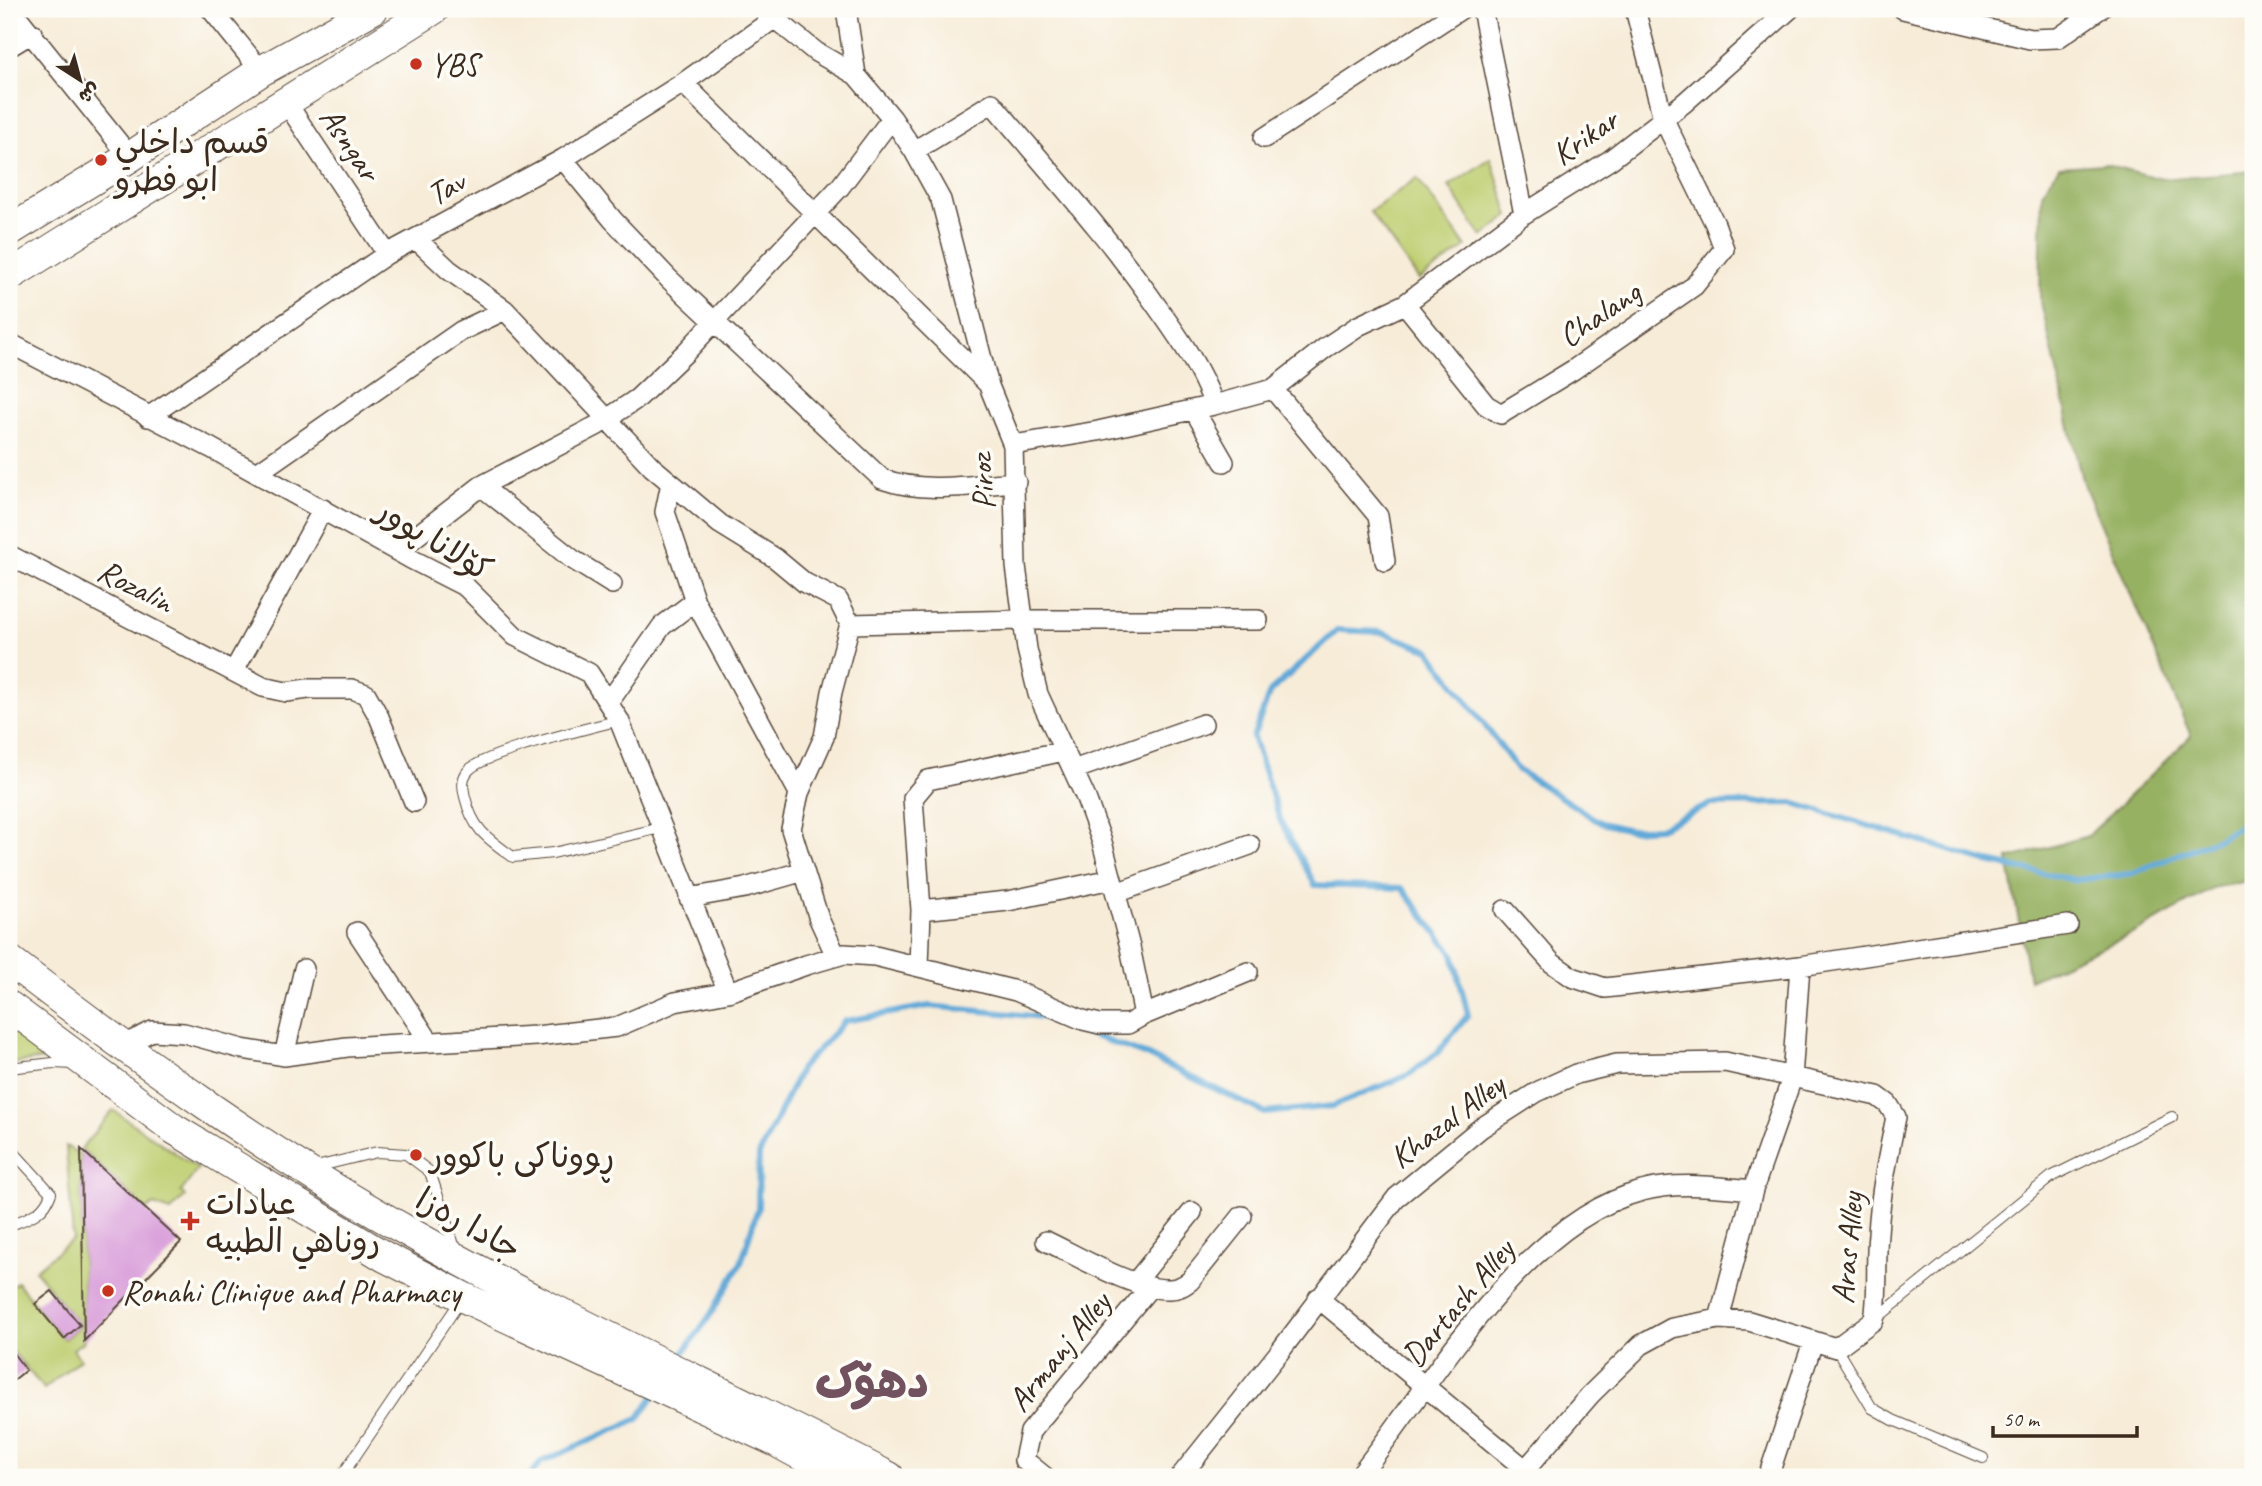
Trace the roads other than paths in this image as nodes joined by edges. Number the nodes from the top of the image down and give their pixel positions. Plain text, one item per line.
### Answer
1 (11, 9) edge
2 (211, 9) edge
3 (434, 9) edge
4 (846, 9) edge
5 (1461, 9) edge
6 (1482, 9) edge
7 (1635, 9) edge
8 (1790, 9) edge
9 (1903, 9) edge
10 (2100, 9) edge
11 (371, 10) edge
12 (769, 13) edge
13 (32, 33) junction
14 (387, 38) junction
15 (9, 47) edge
16 (261, 71) junction
17 (856, 75) junction
18 (683, 83) junction
19 (286, 102) junction
20 (892, 118) junction
21 (1662, 118) junction
22 (1264, 138) dead end
23 (914, 151) junction
24 (130, 157) junction
25 (563, 159) junction
26 (1524, 214) junction
27 (814, 215) junction
28 (9, 231) edge
29 (416, 239) junction
30 (387, 254) junction
31 (9, 276) edge
32 (1405, 304) junction
33 (505, 310) junction
34 (713, 323) junction
35 (9, 344) edge
36 (989, 386) junction
37 (1273, 389) junction
38 (1214, 405) junction
39 (1194, 410) junction
40 (148, 417) junction
41 (607, 419) junction
42 (1013, 445) junction
43 (1224, 463) dead end
44 (257, 473) junction
45 (1016, 482) junction
46 (671, 483) junction
47 (481, 486) junction
48 (323, 509) junction
49 (397, 551) junction
50 (9, 555) edge
51 (1385, 561) dead end
52 (611, 584) dead end
53 (695, 601) junction
54 (1023, 620) junction
55 (1258, 620) dead end
56 (850, 624) junction
57 (234, 671) junction
58 (609, 702) junction
59 (619, 720) junction
60 (1203, 724) dead end
61 (1064, 751) junction
62 (1073, 770) junction
63 (799, 793) junction
64 (414, 802) dead end
65 (661, 828) junction
66 (1250, 845) dead end
67 (804, 871) junction
68 (1114, 886) junction
69 (689, 898) junction
70 (920, 910) junction
71 (1505, 910) dead end
72 (2068, 925) dead end
73 (357, 932) dead end
74 (836, 956) junction
75 (9, 960) edge
76 (919, 966) junction
77 (1800, 966) junction
78 (304, 969) dead end
79 (1248, 972) dead end
80 (728, 992) junction
81 (9, 1006) edge
82 (1144, 1015) junction
83 (429, 1041) junction
84 (122, 1046) junction
85 (284, 1056) junction
86 (88, 1065) junction
87 (9, 1068) edge
88 (1792, 1078) junction
89 (1877, 1096) joint
90 (2172, 1117) dead end
91 (9, 1147) edge
92 (304, 1170) junction
93 (1753, 1189) junction
94 (1192, 1212) dead end
95 (1241, 1216) dead end
96 (9, 1219) edge
97 (1046, 1241) dead end
98 (458, 1258) junction
99 (1143, 1285) junction
100 (463, 1297) junction
101 (1318, 1298) junction
102 (1719, 1319) junction
103 (1874, 1320) junction
104 (582, 1337) junction
105 (1813, 1342) junction
106 (1836, 1348) junction
107 (1426, 1387) junction
108 (782, 1433) junction
109 (1983, 1458) dead end
110 (1522, 1473) edge
111 (341, 1477) edge
112 (841, 1477) edge
113 (889, 1477) edge
114 (1045, 1477) edge
115 (1180, 1477) edge
116 (1358, 1477) edge
117 (1768, 1477) edge

1 - 13 street
2 - 16 street
3 - 14 main road
4 - 17 street
5 - 22 street
6 - 26 street
7 - 21 street
8 - 21 street, Krikar
9 - 10 street
11 - 14 main road
11 - 16 main road
12 - 17 street, Piroz
12 - 18 street, Tav
13 - 15 street
13 - 24 street
14 - 19 main road
16 - 24 main road
17 - 20 street, Piroz
18 - 25 street, Tav
18 - 27 street
19 - 30 street, Asngar
19 - 31 main road
20 - 23 street, Piroz
20 - 27 street
21 - 26 street, Krikar
21 - 32 street, Chalang
23 - 36 street, Piroz
23 - 38 street
24 - 28 main road
25 - 29 street, Tav
25 - 34 street
26 - 32 street, Krikar
27 - 34 street
27 - 36 street
29 - 30 street, Tav
29 - 33 street
30 - 40 street, Tav
32 - 37 street, Krikar
33 - 41 street
33 - 44 street
34 - 41 street
34 - 45 street
35 - 40 street, کۆلانا پوور
36 - 42 street, Piroz
37 - 38 street
37 - 51 street
38 - 39 street
39 - 42 street
39 - 43 street
40 - 44 street, کۆلانا پوور
41 - 46 street
41 - 47 street
42 - 45 street, Piroz
44 - 48 street, کۆلانا پوور
45 - 54 street, Piroz
46 - 53 street
46 - 56 street
47 - 49 street
47 - 52 street
48 - 49 street, کۆلانا پوور
48 - 57 street
49 - 58 street, کۆلانا پوور
50 - 57 street, Rozalin
53 - 58 street
53 - 63 street
54 - 55 street
54 - 56 street
54 - 61 street, Piroz
56 - 63 street
57 - 64 street, Rozalin
58 - 59 street, کۆلانا پوور
59 - 65 street, کۆلانا پوور
59 - 65 lane
60 - 62 street
61 - 62 street, Piroz
61 - 70 street
62 - 68 street, Piroz
63 - 67 street
65 - 69 street, کۆلانا پوور
66 - 68 street
67 - 69 street
67 - 74 street
68 - 70 street
68 - 82 street, Piroz
69 - 80 street, کۆلانا پوور
70 - 76 street
71 - 77 street
72 - 77 street
73 - 83 street
74 - 76 street
74 - 80 street
75 - 84 main road, جادا ره‌زا
76 - 82 street
77 - 88 street
78 - 85 street
79 - 82 street
80 - 83 street
81 - 86 main road, جادا ره‌زا
83 - 85 street
84 - 85 street
84 - 92 main road, جادا ره‌زا
86 - 87 lane
86 - 100 main road, جادا ره‌زا
88 - 89 street, Khazal Alley
88 - 93 street
88 - 101 street, Khazal Alley
89 - 103 street, Aras Alley
90 - 103 lane
91 - 96 lane
92 - 98 main road, جادا ره‌زا
92 - 98 lane
93 - 102 street
93 - 107 street, Dartash Alley
94 - 99 street, Armanj Alley
95 - 99 street
97 - 99 street
98 - 104 main road, جادا ره‌زا
99 - 114 street, Armanj Alley
100 - 104 main road, جادا ره‌زا
100 - 111 lane
101 - 107 street
101 - 115 street, Khazal Alley
102 - 105 street, Aras Alley
102 - 110 street, Aras Alley
103 - 106 street, Aras Alley
104 - 108 main road, جادا ره‌زا
105 - 106 street, Aras Alley
105 - 117 street
106 - 109 lane
107 - 110 street
107 - 116 street, Dartash Alley
108 - 112 main road, جادا ره‌زا
108 - 113 main road, جادا ره‌زا

